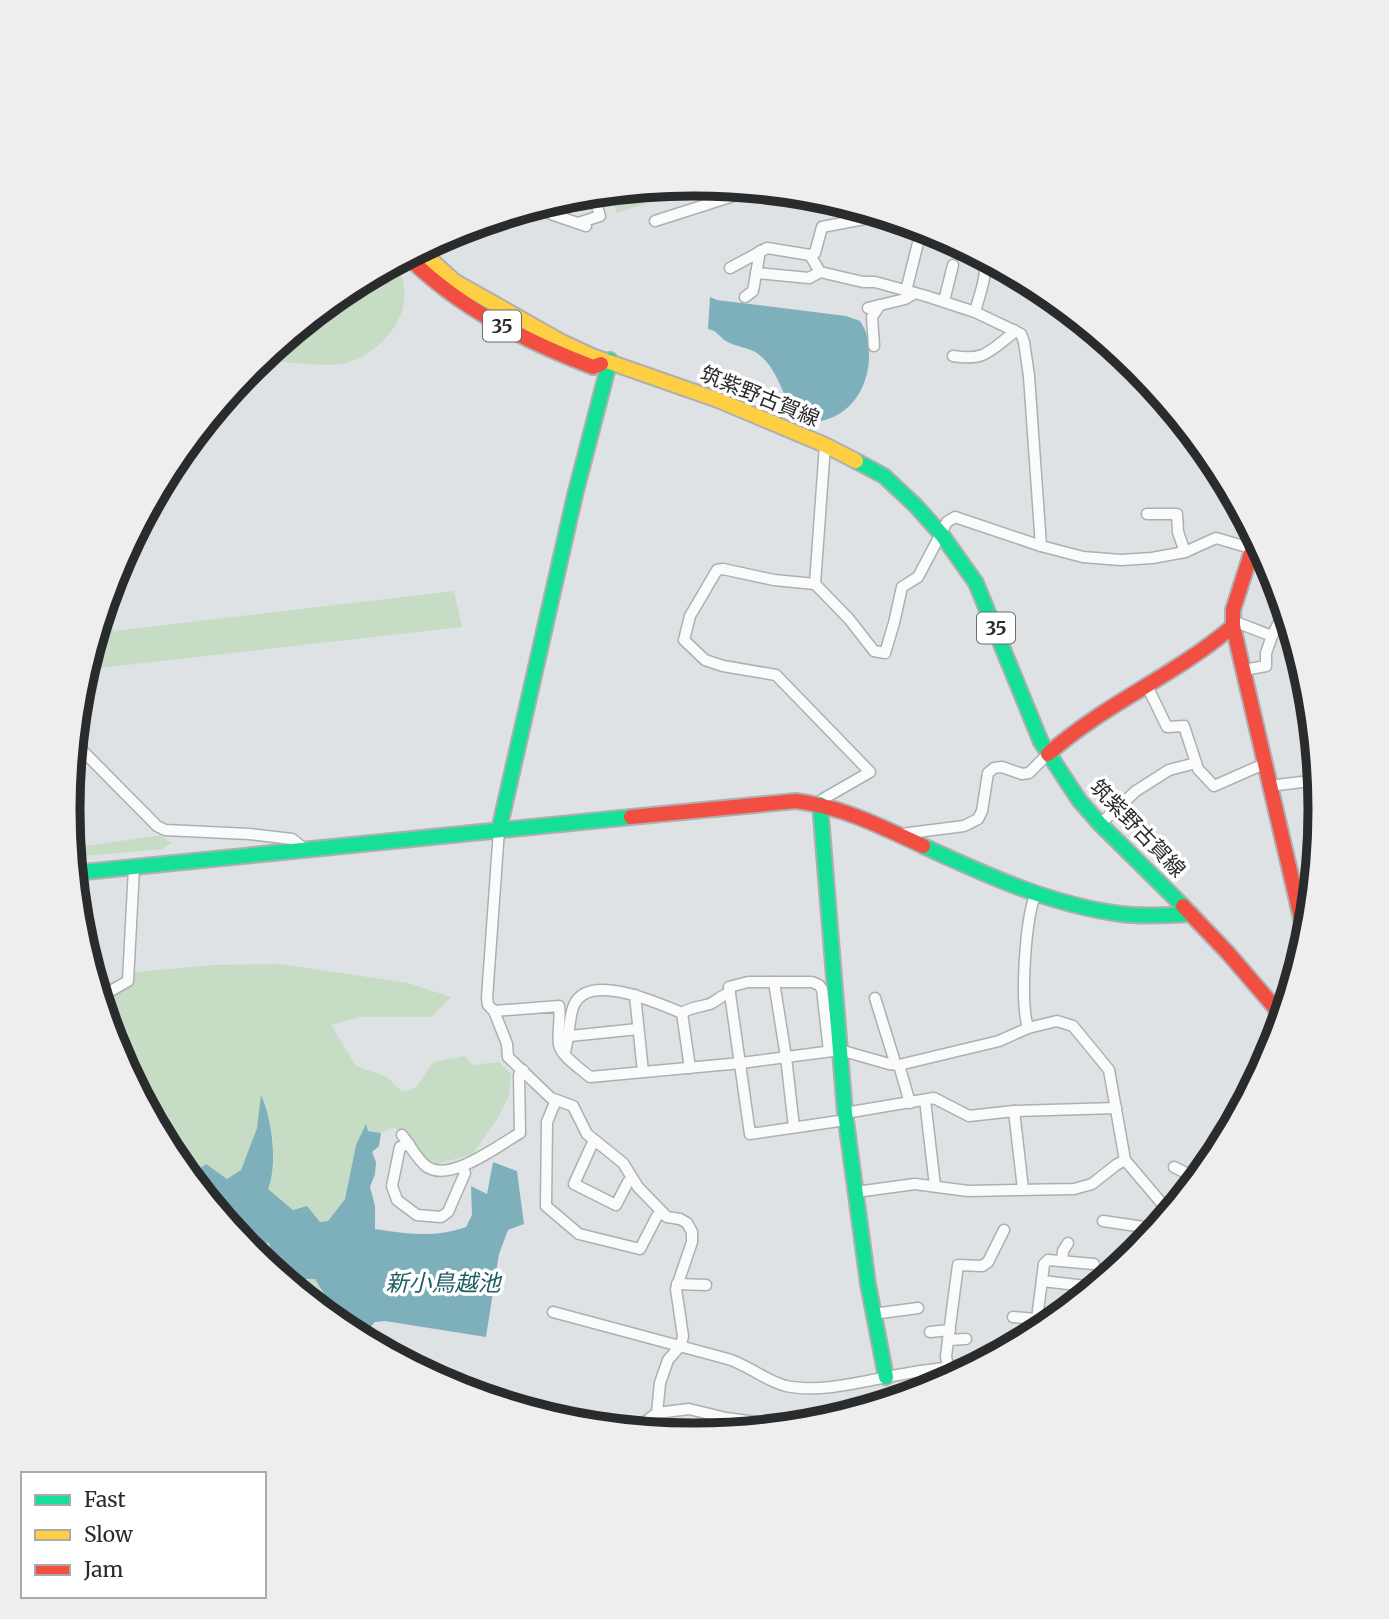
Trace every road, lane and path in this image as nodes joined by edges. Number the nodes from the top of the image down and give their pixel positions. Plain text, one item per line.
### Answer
1 (729, 197) edge
2 (596, 204) edge
3 (551, 213) edge
4 (863, 219) edge
5 (655, 221) dead end
6 (920, 239) edge
7 (760, 251) junction
8 (810, 255) junction
9 (428, 257) edge
10 (414, 264) edge
11 (953, 265) dead end
12 (730, 268) dead end
13 (985, 269) edge
14 (820, 272) junction
15 (757, 273) junction
16 (911, 292) junction
17 (745, 297) dead end
18 (944, 302) junction
19 (880, 305) junction
20 (868, 308) dead end
21 (975, 312) junction
22 (1014, 330) junction
23 (874, 346) dead end
24 (953, 356) dead end
25 (610, 360) junction
26 (825, 445) junction
27 (1147, 514) dead end
28 (942, 535) junction
29 (1248, 545) edge
30 (1041, 546) junction
31 (1185, 552) junction
32 (1254, 557) edge
33 (815, 584) junction
34 (1279, 622) edge
35 (1233, 623) junction
36 (1272, 636) junction
37 (1244, 670) junction
38 (1147, 686) junction
39 (84, 752) edge
40 (1048, 754) junction
41 (1196, 763) junction
42 (1264, 764) junction
43 (1307, 781) edge
44 (1269, 786) junction
45 (820, 804) junction
46 (1100, 824) junction
47 (499, 830) junction
48 (897, 835) junction
49 (306, 850) junction
50 (134, 869) junction
51 (84, 872) edge
52 (1036, 893) junction
53 (1302, 894) edge
54 (1191, 914) junction
55 (774, 982) junction
56 (108, 992) edge
57 (730, 993) junction
58 (635, 995) junction
59 (875, 998) dead end
60 (1276, 1008) edge
61 (494, 1011) junction
62 (682, 1013) junction
63 (1028, 1028) junction
64 (638, 1029) junction
65 (570, 1036) junction
66 (834, 1050) junction
67 (564, 1054) junction
68 (786, 1057) junction
69 (741, 1063) junction
70 (896, 1065) junction
71 (690, 1068) junction
72 (523, 1070) junction
73 (643, 1072) junction
74 (556, 1100) junction
75 (925, 1100) junction
76 (910, 1103) junction
77 (1116, 1108) junction
78 (1014, 1111) junction
79 (845, 1116) junction
80 (794, 1127) junction
81 (594, 1140) junction
82 (1125, 1160) junction
83 (462, 1167) junction
84 (1174, 1167) dead end
85 (1188, 1174) edge
86 (634, 1180) junction
87 (935, 1186) junction
88 (1023, 1189) junction
89 (856, 1192) junction
90 (1163, 1205) edge
91 (663, 1213) junction
92 (1103, 1221) dead end
93 (1145, 1226) edge
94 (1004, 1230) dead end
95 (1068, 1243) dead end
96 (1062, 1261) junction
97 (1094, 1264) dead end
98 (1042, 1281) junction
99 (677, 1284) junction
100 (706, 1285) dead end
101 (1082, 1285) edge
102 (918, 1308) dead end
103 (553, 1312) dead end
104 (873, 1314) junction
105 (1013, 1317) dead end
106 (1037, 1319) joint
107 (930, 1332) dead end
108 (949, 1335) junction
109 (966, 1339) dead end
110 (681, 1345) junction
111 (948, 1368) joint
112 (932, 1370) junction
113 (930, 1376) edge
114 (886, 1377) junction
115 (657, 1413) junction
116 (646, 1421) edge
117 (741, 1421) edge

1 - 5 street
2 - 3 street
4 - 8 street
6 - 16 street
7 - 8 street
7 - 12 street
7 - 15 street
8 - 14 street
9 - 25 street, 筑紫野古賀線 / 35
10 - 25 street, 筑紫野古賀線 / 35
11 - 18 street
13 - 21 street
14 - 15 street
14 - 16 street
15 - 17 street
16 - 18 street
16 - 19 street
18 - 21 street
19 - 20 street
19 - 23 street
21 - 22 street
22 - 24 street
22 - 30 street
25 - 26 street, 筑紫野古賀線 / 35
25 - 47 street
26 - 28 street, 筑紫野古賀線 / 35
26 - 33 street
27 - 31 street
28 - 30 street
28 - 33 street
28 - 40 street, 筑紫野古賀線 / 35
29 - 31 street
30 - 31 street
32 - 35 street
33 - 45 street
34 - 36 street
35 - 36 street
35 - 37 street
35 - 38 street
36 - 37 street
37 - 42 street
38 - 40 street
38 - 41 street
39 - 49 street
40 - 46 street, 筑紫野古賀線 / 35
40 - 48 street
41 - 42 street
41 - 46 street
42 - 44 street
43 - 44 street
44 - 53 street
45 - 47 street
45 - 48 street
45 - 66 street
46 - 54 street, 筑紫野古賀線 / 35
47 - 49 street
47 - 61 street
48 - 52 street
49 - 50 street
50 - 51 street
50 - 56 street
52 - 54 street
52 - 63 street
54 - 60 street, 筑紫野古賀線 / 35
55 - 57 street
55 - 66 street
55 - 68 street
57 - 62 street
57 - 69 street
58 - 62 street
58 - 64 street
58 - 65 street
59 - 70 street
61 - 67 street
61 - 72 street
62 - 71 street
63 - 70 street
63 - 77 street
64 - 65 street
64 - 73 street
65 - 67 street
66 - 68 street
66 - 70 street
66 - 79 street
67 - 73 street
68 - 69 street
68 - 80 street
69 - 71 street
69 - 80 street
70 - 76 street
71 - 73 street
72 - 74 street
72 - 83 street
74 - 81 street
74 - 91 street
75 - 76 street
75 - 78 street
75 - 87 street
76 - 79 street
77 - 78 street
77 - 82 street
78 - 88 street
79 - 80 street
79 - 89 street
81 - 86 street
81 - 86 street
82 - 88 street
82 - 90 street
83 - 83 street
84 - 85 street
86 - 91 street
87 - 88 street
87 - 89 street
89 - 104 street
91 - 99 street
92 - 93 street
94 - 108 street
95 - 96 street
96 - 97 street
96 - 98 street
98 - 101 street
98 - 106 street
99 - 100 street
99 - 110 street
102 - 104 street
103 - 110 street
104 - 114 street
105 - 106 street
107 - 108 street
108 - 109 street
108 - 111 street
110 - 114 street
110 - 115 street
111 - 112 street
112 - 113 street
112 - 114 street
115 - 116 street
115 - 117 street

